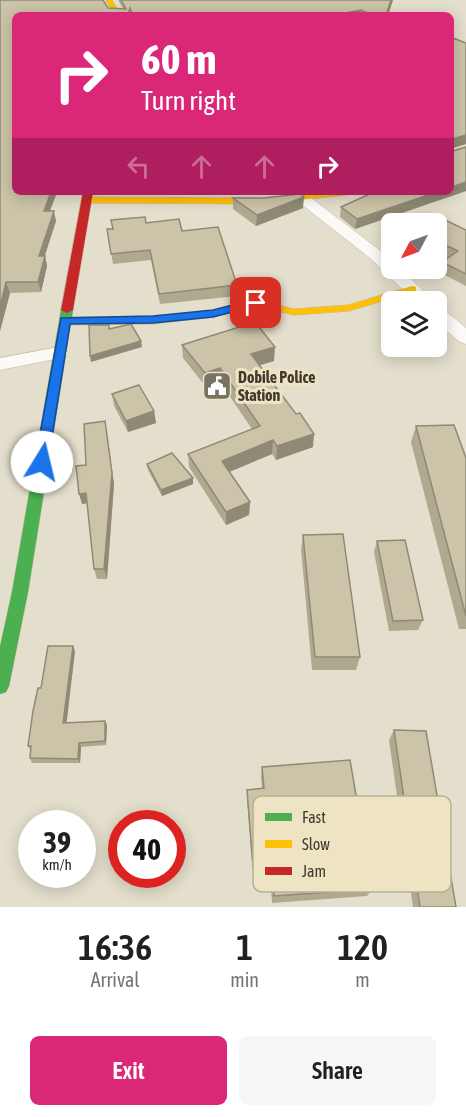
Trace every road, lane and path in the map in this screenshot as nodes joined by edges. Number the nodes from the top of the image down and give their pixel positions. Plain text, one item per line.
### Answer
1 (319, 195) edge
2 (87, 196) edge
3 (301, 197) junction
4 (412, 289) joint
5 (65, 321) junction
6 (447, 322) edge
7 (466, 338) edge
8 (59, 353) junction
9 (0, 364) edge
10 (0, 686) edge

1 - 3 street
2 - 3 street
2 - 5 street
3 - 4 street
4 - 5 street
5 - 8 street
6 - 7 street
8 - 9 street
8 - 10 street

